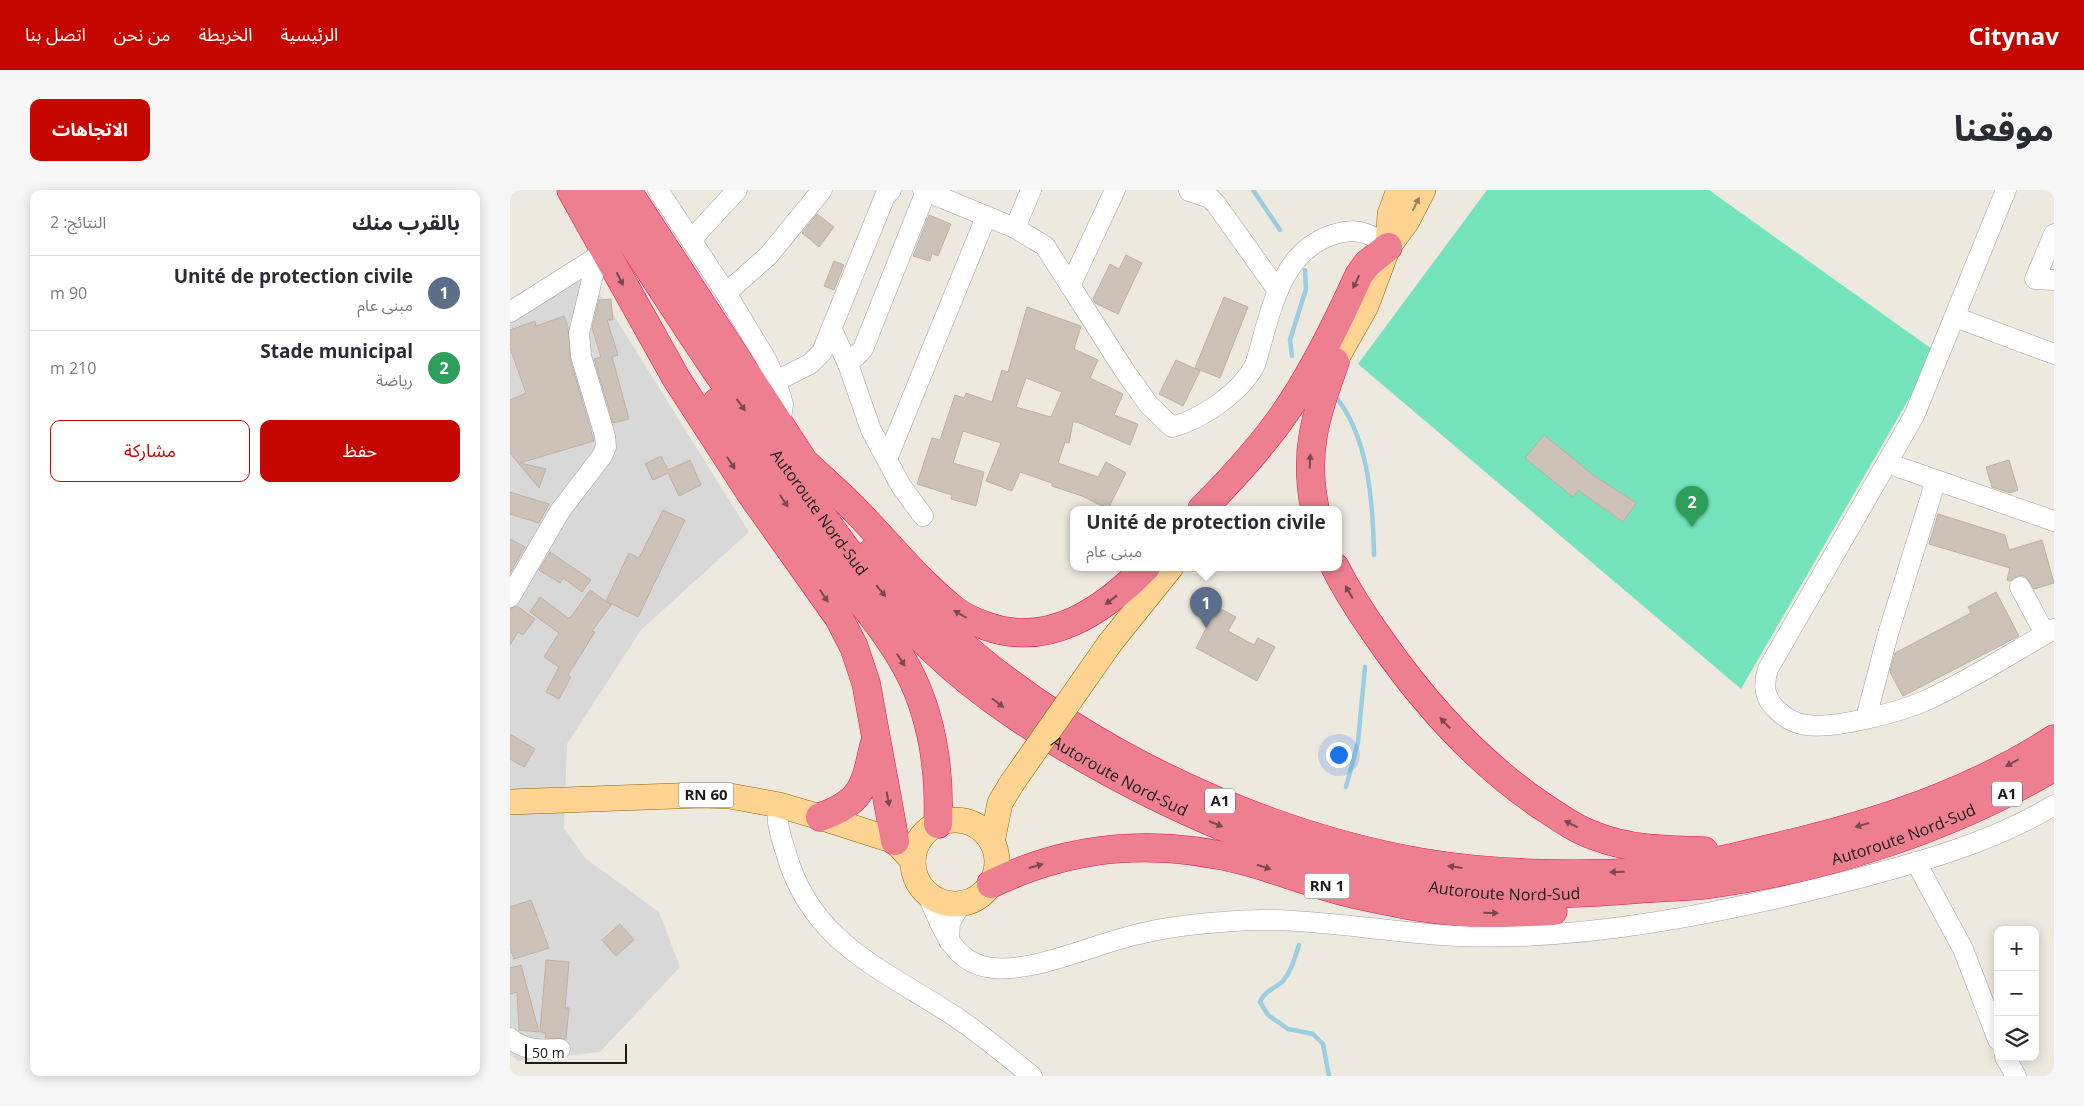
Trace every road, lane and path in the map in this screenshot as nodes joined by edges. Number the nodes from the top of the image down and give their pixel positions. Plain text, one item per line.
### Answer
1 (571, 190) edge
2 (597, 190) edge
3 (627, 190) edge
4 (658, 190) edge
5 (737, 190) edge
6 (822, 190) edge
7 (891, 190) edge
8 (1031, 190) edge
9 (1115, 190) edge
10 (1399, 190) edge
11 (1423, 190) edge
12 (2006, 190) edge
13 (925, 191) edge
14 (1189, 192) dead end
15 (957, 197) edge
16 (986, 217) junction
17 (1015, 228) junction
18 (2054, 234) edge
19 (691, 240) junction
20 (1388, 247) junction
21 (599, 250) junction
22 (2054, 280) edge
23 (1070, 286) junction
24 (1278, 291) junction
25 (726, 293) junction
26 (510, 312) edge
27 (1954, 317) junction
28 (832, 330) junction
29 (2054, 354) edge
30 (1335, 362) junction
31 (848, 364) junction
32 (776, 381) junction
33 (780, 426) junction
34 (887, 459) junction
35 (802, 460) junction
36 (1887, 463) junction
37 (1936, 480) junction
38 (1205, 506) edge
39 (1224, 506) edge
40 (1315, 506) edge
41 (923, 516) dead end
42 (2054, 521) edge
43 (1142, 571) edge
44 (1168, 571) edge
45 (1337, 571) edge
46 (2020, 587) dead end
47 (510, 597) edge
48 (2050, 632) edge
49 (1866, 718) junction
50 (876, 737) junction
51 (2054, 739) edge
52 (2054, 767) edge
53 (1006, 793) junction
54 (510, 802) edge
55 (2054, 804) edge
56 (779, 805) junction
57 (820, 817) junction
58 (964, 821) junction
59 (917, 841) junction
60 (992, 842) junction
61 (1756, 852) junction
62 (1916, 862) junction
63 (991, 884) junction
64 (1668, 887) junction
65 (926, 892) junction
66 (960, 904) junction
67 (949, 943) junction
68 (1994, 1030) edge
69 (510, 1038) edge
70 (560, 1049) dead end
71 (2008, 1061) edge
72 (1032, 1076) edge
73 (2016, 1076) edge

1 - 21 highway
2 -> 59 highway
2 -> 64 highway, Autoroute Nord-Sud / A1
3 - 33 highway, Autoroute Nord-Sud / A1
4 - 19 street
5 - 19 street
6 - 25 street
7 - 28 street
8 - 17 street
9 - 23 street
10 - 20 main road
20 -> 11 main road
12 - 27 street
13 - 15 street
13 - 31 street
14 - 24 street
15 - 16 street
16 - 17 street
16 - 34 street
17 - 23 street
18 - 22 street
19 - 25 street
20 - 24 street
20 - 30 main road
20 -> 38 highway
21 - 26 street
21 - 47 street
21 -> 50 highway
23 - 24 street
25 - 32 street
27 - 29 street
27 - 36 street
28 - 31 street
28 - 32 street
30 - 39 main road
40 -> 30 highway
31 - 34 street
32 - 33 street
33 - 35 highway, Autoroute Nord-Sud / A1
34 - 41 street
43 -> 35 highway
61 -> 35 highway, Autoroute Nord-Sud / A1
36 - 37 street
36 - 49 street
37 - 42 street
37 - 49 street
44 - 53 main road, bridge
61 -> 45 highway
46 - 48 street
48 - 49 street
50 - 57 highway
50 -> 59 highway
51 -> 61 highway, Autoroute Nord-Sud / A1
52 - 64 highway, Autoroute Nord-Sud / A1
53 - 58 main road
53 - 60 main road
54 - 56 main road, RN 60
55 - 62 street
56 - 57 main road, RN 60
56 - 72 street
57 - 59 main road, RN 60
58 - 59 main road
58 - 60 main road
59 - 65 main road
60 - 63 main road
62 - 67 street
62 - 68 street
63 -> 64 highway, RN 1
63 - 66 main road
65 - 66 main road
65 - 67 street
66 - 67 street
69 - 70 street
71 - 73 street

